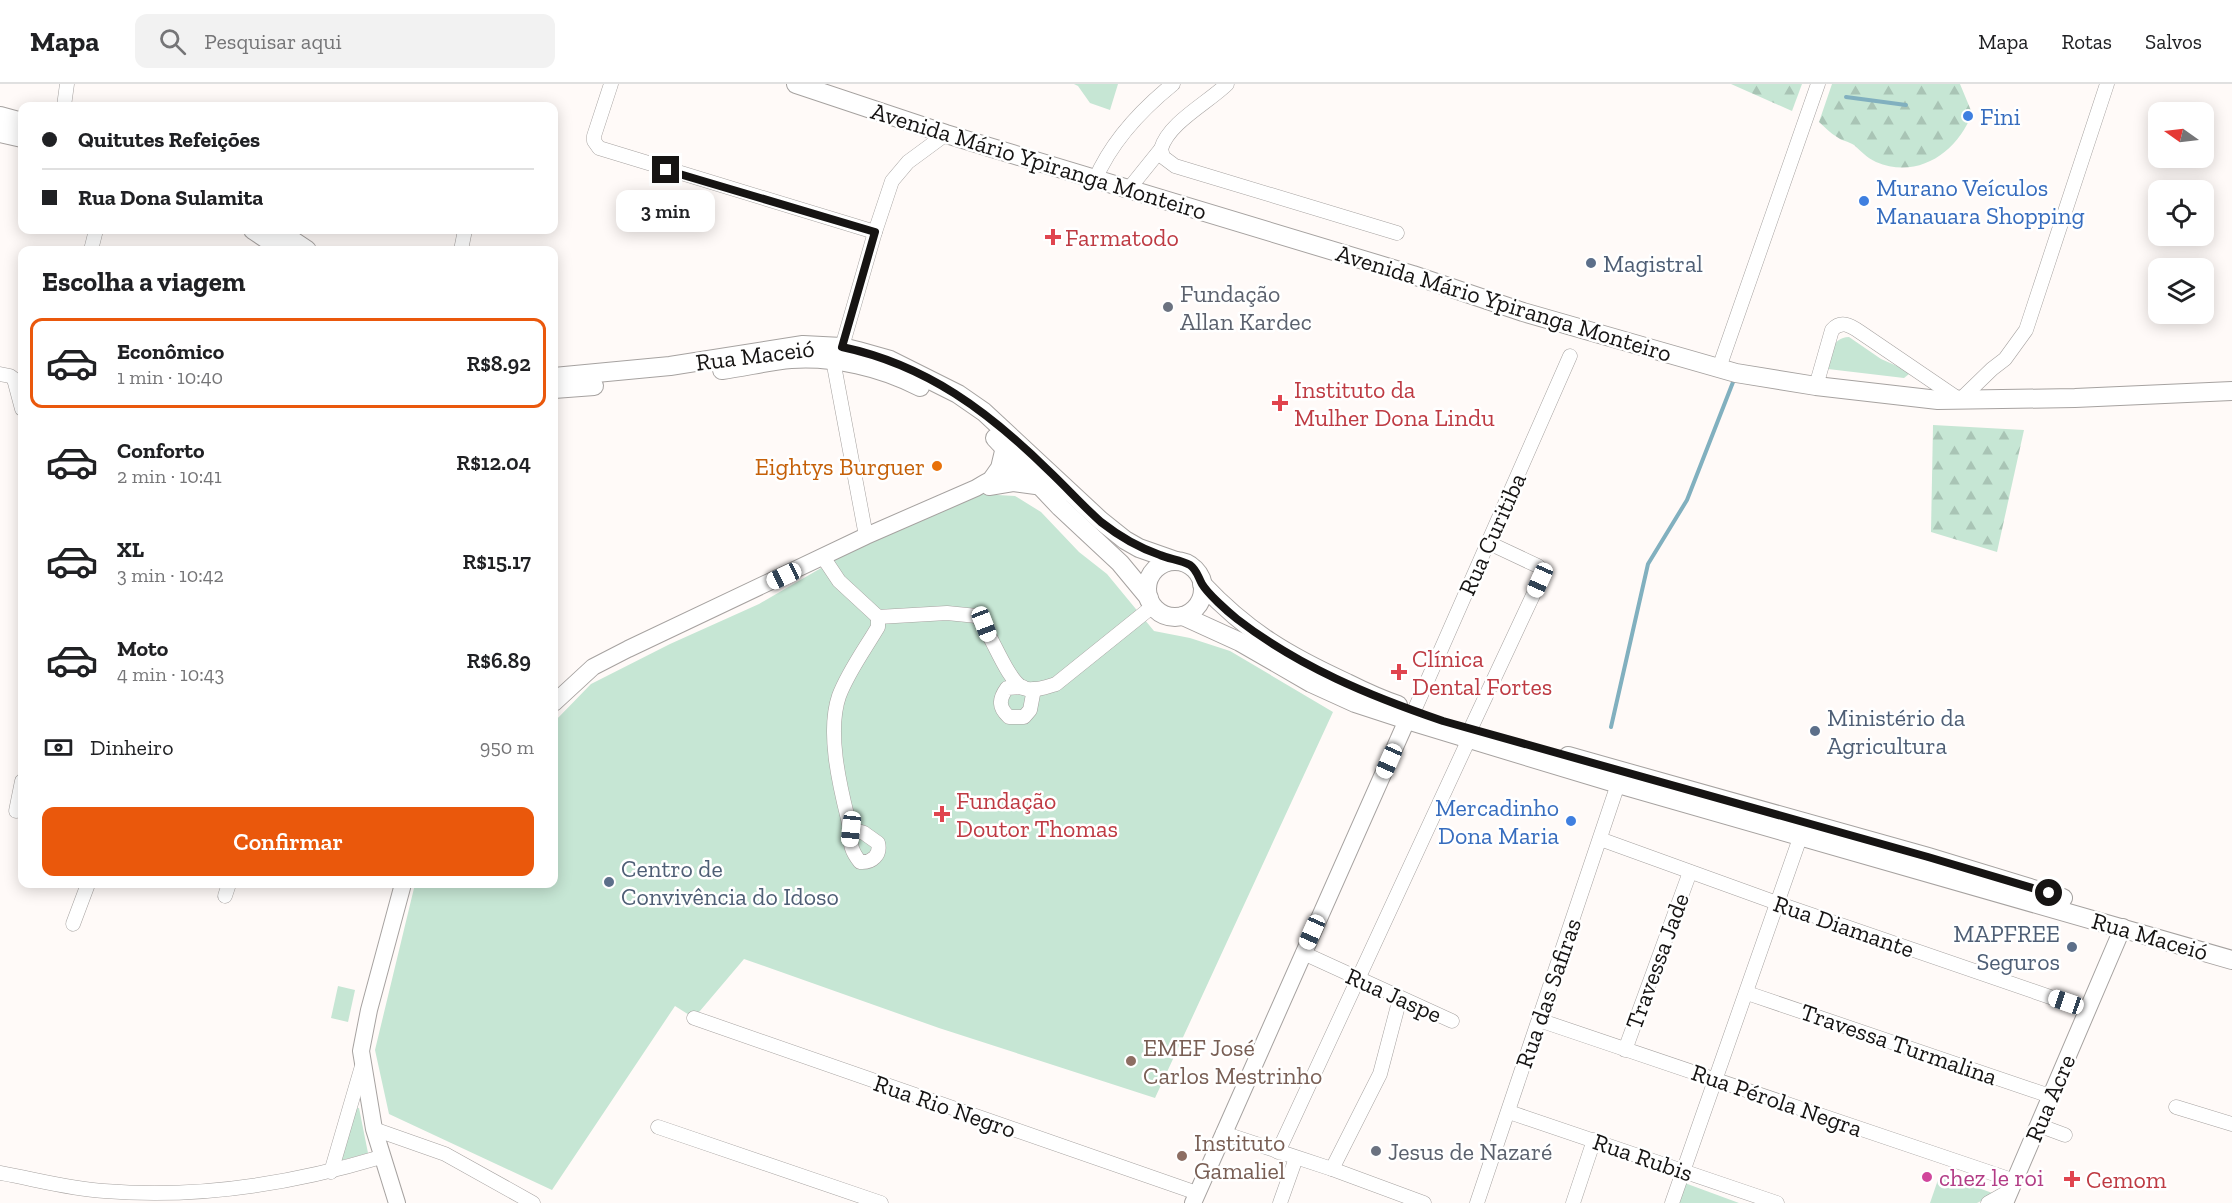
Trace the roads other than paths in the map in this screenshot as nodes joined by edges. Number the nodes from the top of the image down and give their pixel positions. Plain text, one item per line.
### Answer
1 (67, 84) edge
2 (611, 84) edge
3 (796, 84) edge
4 (1173, 84) edge
5 (1227, 84) edge
6 (1818, 84) edge
7 (2107, 84) edge
8 (64, 102) edge
9 (0, 116) edge
10 (18, 121) edge
11 (0, 133) edge
12 (946, 134) junction
13 (18, 137) edge
14 (1161, 149) junction
15 (1095, 180) junction
16 (1128, 190) junction
17 (875, 232) junction
18 (1397, 233) dead end
19 (259, 234) edge
20 (283, 234) edge
21 (277, 246) edge
22 (302, 246) edge
23 (838, 354) junction
24 (1570, 356) dead end
25 (1719, 368) junction
26 (0, 374) edge
27 (558, 377) edge
28 (1816, 386) junction
29 (558, 389) edge
30 (2232, 391) edge
31 (18, 394) edge
32 (1960, 400) junction
33 (1005, 447) junction
34 (1026, 470) junction
35 (993, 478) junction
36 (1046, 479) junction
37 (976, 488) junction
38 (866, 536) junction
39 (1489, 543) junction
40 (823, 558) junction
41 (1176, 561) junction
42 (1202, 584) junction
43 (1151, 602) junction
44 (1183, 616) junction
45 (878, 617) junction
46 (1312, 676) junction
47 (558, 699) edge
48 (1410, 716) junction
49 (1470, 734) junction
50 (1618, 783) junction
51 (18, 801) edge
52 (16, 811) dead end
53 (851, 829) dead end
54 (1801, 835) junction
55 (1600, 839) junction
56 (1690, 872) junction
57 (86, 888) edge
58 (402, 888) edge
59 (1777, 903) junction
60 (73, 924) dead end
61 (2123, 927) junction
62 (2232, 947) edge
63 (1303, 953) junction
64 (2232, 960) edge
65 (1357, 978) junction
66 (1747, 993) junction
67 (1400, 998) junction
68 (2088, 1010) junction
69 (694, 1018) dead end
70 (1539, 1020) junction
71 (1452, 1021) dead end
72 (1625, 1050) junction
73 (362, 1066) junction
74 (1715, 1079) junction
75 (2050, 1096) junction
76 (2176, 1107) dead end
77 (1509, 1112) junction
78 (2232, 1124) edge
79 (2038, 1125) junction
80 (658, 1127) dead end
81 (374, 1129) junction
82 (1223, 1133) junction
83 (2065, 1135) dead end
84 (1594, 1140) junction
85 (1278, 1152) junction
86 (381, 1157) junction
87 (1296, 1158) junction
88 (1332, 1169) junction
89 (331, 1172) junction
90 (1683, 1172) junction
91 (0, 1173) edge
92 (2010, 1191) edge
93 (103, 1197) edge
94 (1195, 1198) edge
95 (397, 1203) edge
96 (533, 1203) edge
97 (881, 1203) edge
98 (1280, 1203) edge
99 (1424, 1203) edge
100 (1478, 1203) edge
101 (1573, 1203) edge
102 (1672, 1203) edge
103 (1777, 1203) edge
104 (1988, 1203) edge

1 - 8 street
2 - 17 street
3 - 12 main road, Avenida Mário Ypiranga Monteiro
4 - 15 street
5 - 14 street
6 - 25 street
7 - 32 street
9 - 10 main road
11 - 13 main road
12 - 15 main road, Avenida Mário Ypiranga Monteiro
12 - 17 street
14 - 16 street
14 - 18 street
15 - 16 main road, Avenida Mário Ypiranga Monteiro
16 - 25 main road, Avenida Mário Ypiranga Monteiro
17 - 23 street
19 - 21 main road
20 - 22 main road
23 - 27 main road, Rua Maceió
23 - 29 main road, Rua Maceió
23 - 33 main road, Rua Maceió
23 - 36 main road, Rua Maceió
23 - 38 street
24 - 39 street, Rua Curitiba
25 - 28 main road, Avenida Mário Ypiranga Monteiro
26 - 31 street
28 - 32 main road, Avenida Mário Ypiranga Monteiro
28 - 32 street
30 - 32 main road, Avenida Mário Ypiranga Monteiro
33 - 34 main road, Rua Maceió
33 - 35 main road
34 - 35 street
34 - 36 main road, Rua Maceió
35 - 37 street
36 - 37 street
36 - 41 main road, Rua Maceió
36 - 43 main road, Rua Maceió
37 - 38 street
38 - 40 street
39 - 48 street, Rua Curitiba
39 - 49 street
40 - 45 street
40 - 47 street
41 - 42 main road
41 - 43 main road
42 - 44 main road
42 - 46 main road, Rua Maceió
43 - 44 main road
43 - 45 street
44 - 46 main road, Rua Maceió
45 - 53 street
46 - 48 main road, Rua Maceió
48 - 49 main road, Rua Maceió
48 - 63 street, Rua Curitiba
49 - 50 main road, Rua Maceió
49 - 62 main road, Rua Maceió
49 - 65 street
50 - 54 main road, Rua Maceió
50 - 55 street, Rua das Safiras
51 - 52 street
54 - 59 street
54 - 61 main road, Rua Maceió
55 - 56 street, Rua Diamante
55 - 70 street, Rua das Safiras
56 - 59 street, Rua Diamante
56 - 72 street, Travessa Jade
57 - 60 street
58 - 73 street
59 - 66 street
59 - 68 street, Rua Diamante
61 - 64 main road, Rua Maceió
61 - 68 street, Rua Acre
63 - 65 street, Rua Jaspe
63 - 82 street, Rua Curitiba
65 - 67 street, Rua Jaspe
65 - 85 street
66 - 74 street
66 - 75 street, Travessa Turmalina
67 - 71 street, Rua Jaspe
67 - 88 street
68 - 75 street, Rua Acre
69 - 94 street, Rua Rio Negro
70 - 72 street, Rua Pérola Negra
70 - 77 street, Rua das Safiras
72 - 74 street, Rua Pérola Negra
73 - 81 street
73 - 89 street
74 - 90 street
74 - 92 street, Rua Pérola Negra
75 - 79 street, Rua Acre
76 - 78 street
77 - 84 street, Rua Rubis
77 - 100 street, Rua das Safiras
79 - 83 street
79 - 92 street, Rua Acre
80 - 97 street
81 - 86 street
81 - 96 street
82 - 85 street
82 - 94 street, Rua Curitiba
84 - 90 street, Rua Rubis
84 - 101 street
85 - 87 street
86 - 89 street
86 - 95 street
87 - 88 street
87 - 98 street
88 - 99 street
89 - 93 street
90 - 102 street
90 - 103 street, Rua Rubis
91 - 93 street
92 - 104 street

